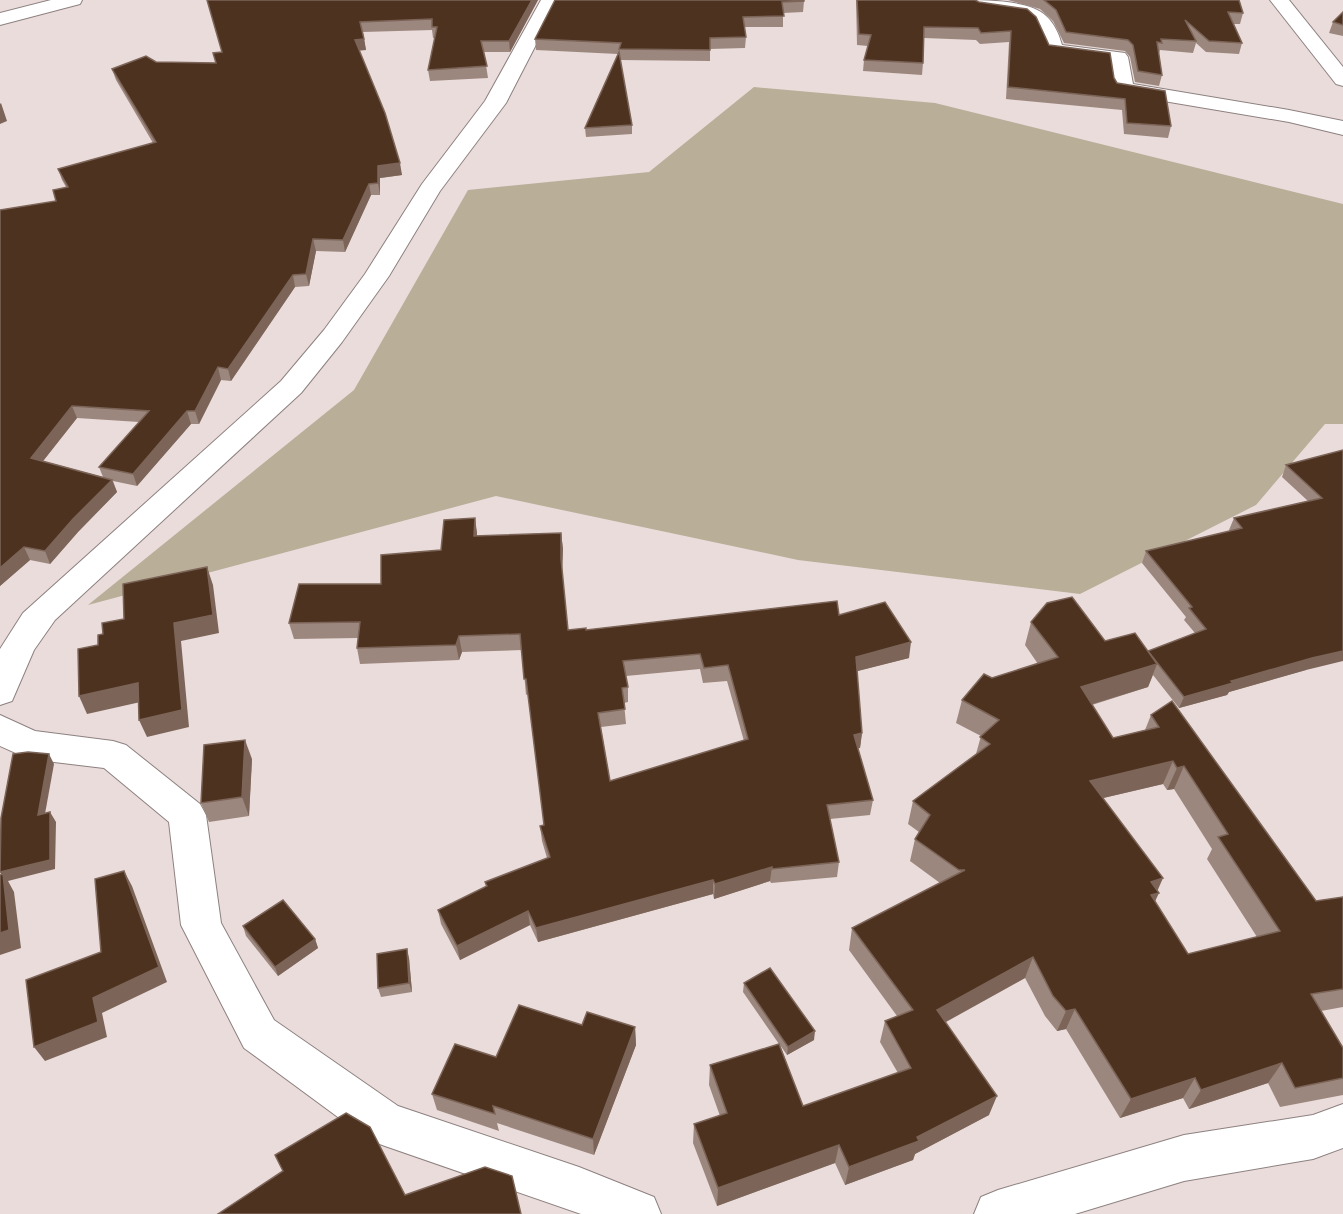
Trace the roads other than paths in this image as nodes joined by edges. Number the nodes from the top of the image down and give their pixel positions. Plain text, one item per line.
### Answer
1 (73, 0) edge
2 (550, 0) edge
3 (972, 0) edge
4 (1279, 0) edge
5 (0, 19) edge
6 (1343, 80) edge
7 (1343, 128) edge
8 (0, 692) edge
9 (0, 729) edge
10 (1343, 1126) edge
11 (637, 1214) edge
12 (998, 1214) edge

1 - 5 street
2 - 8 street
3 - 7 street
4 - 6 street
9 - 11 street
10 - 12 street

